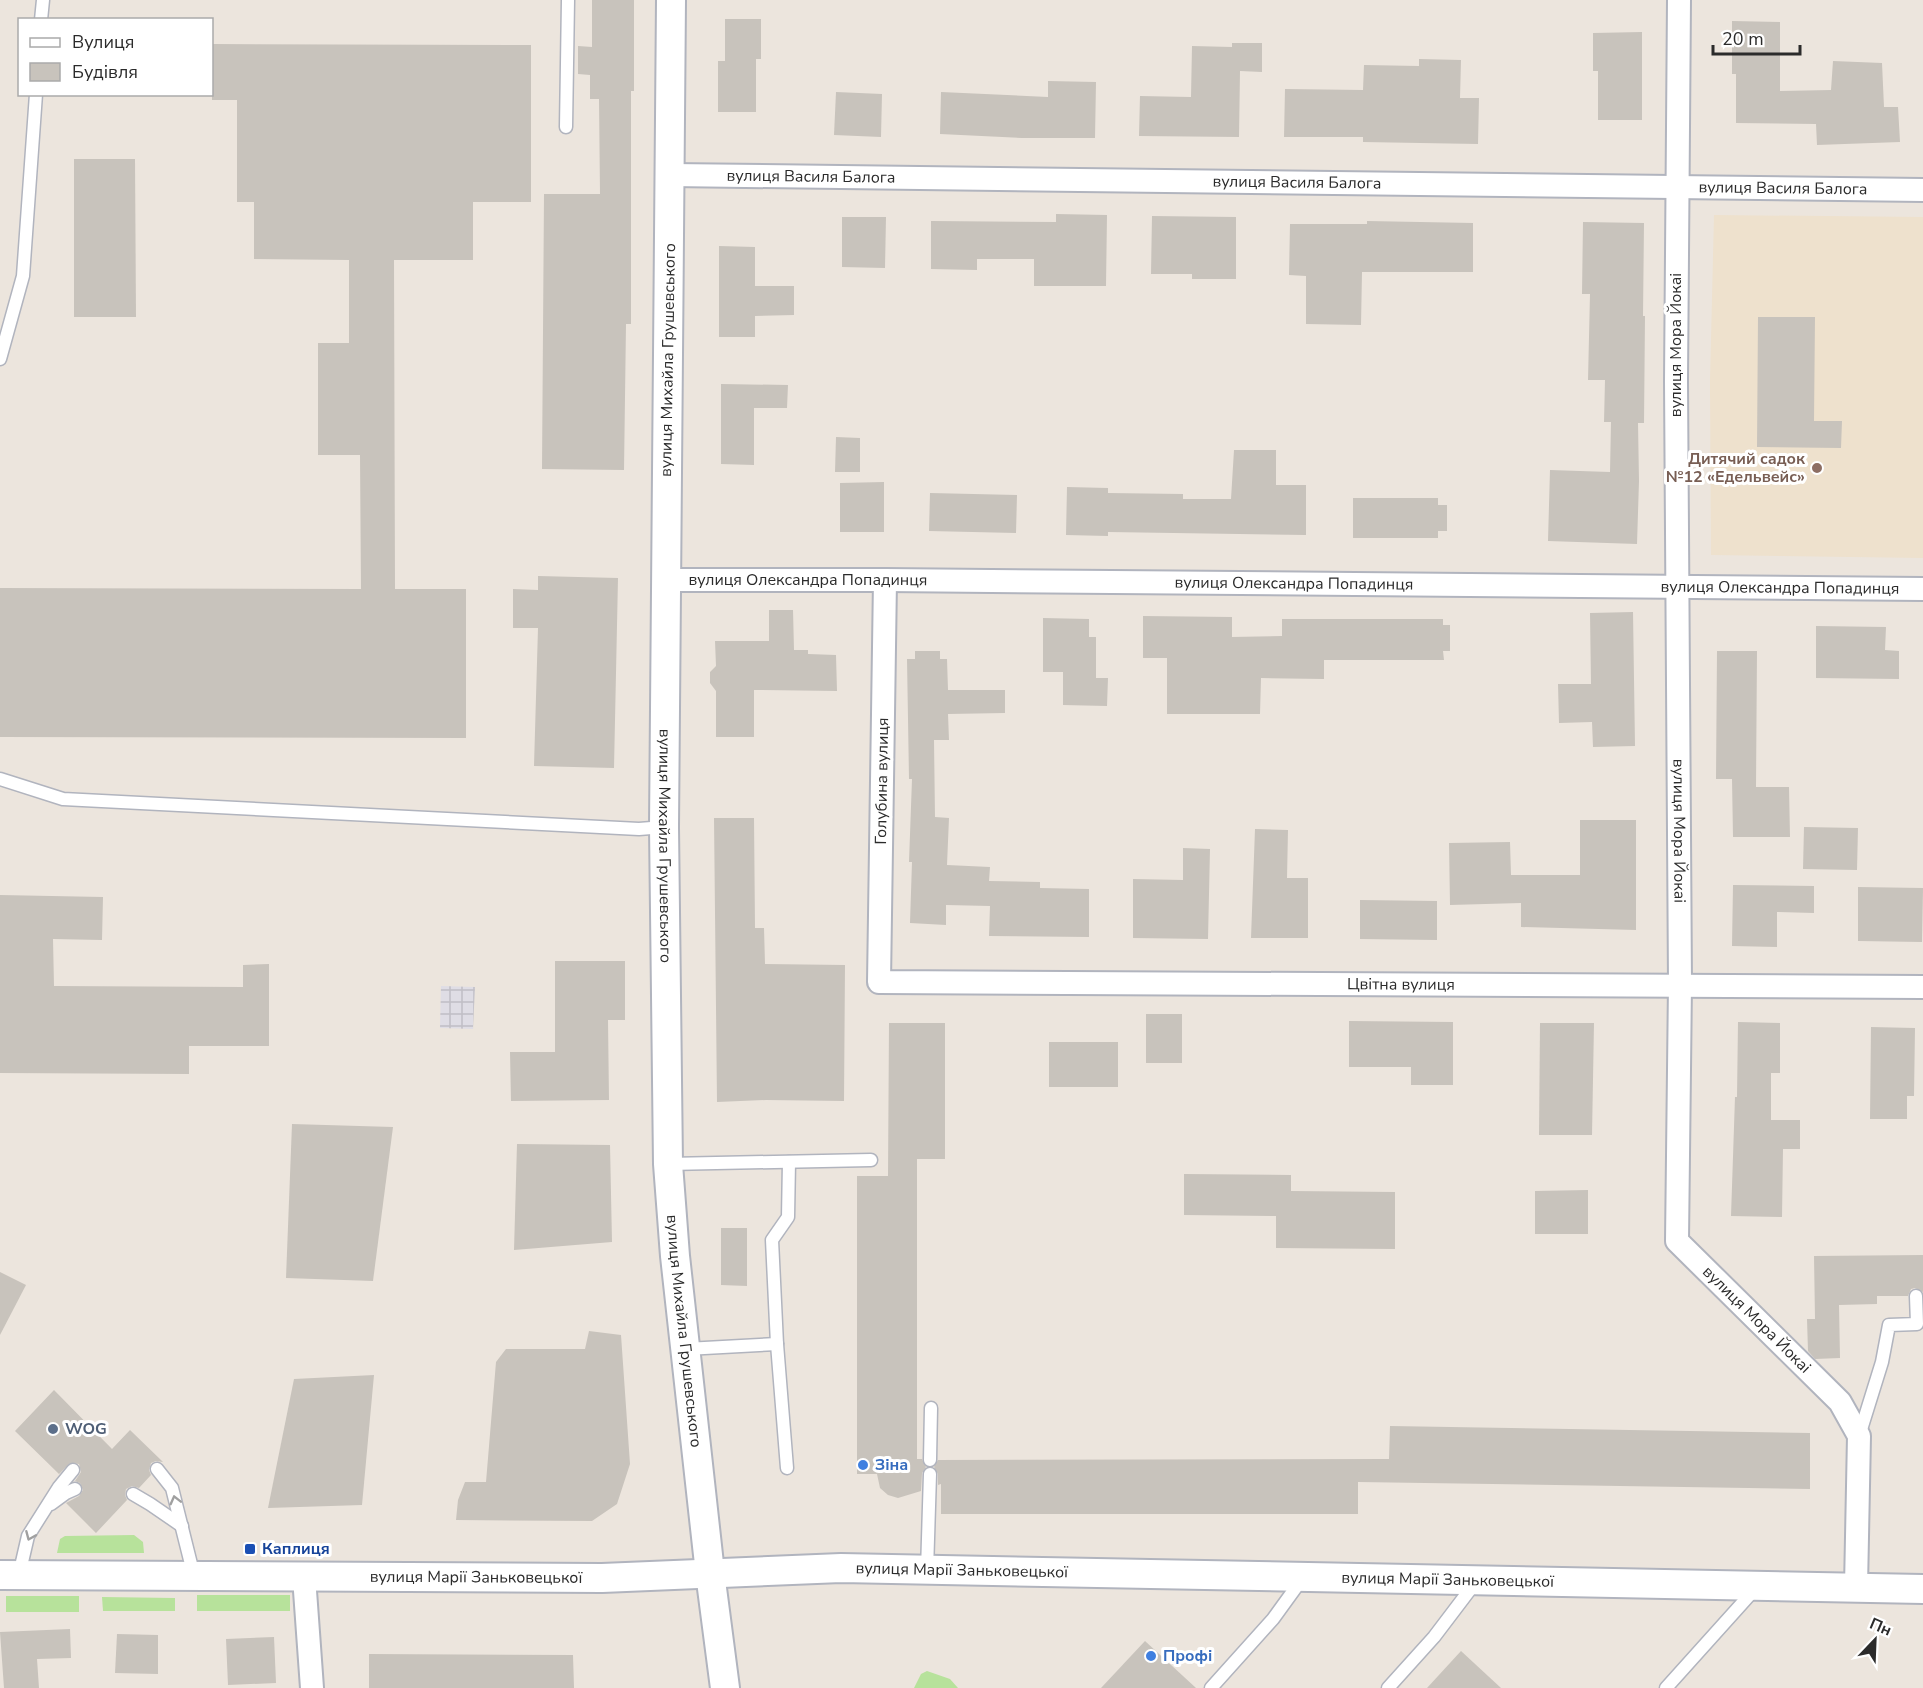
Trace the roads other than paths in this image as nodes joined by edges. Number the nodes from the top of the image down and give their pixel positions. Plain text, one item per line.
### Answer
1 (43, 0) edge
2 (568, 0) edge
3 (671, 0) edge
4 (1679, 0) edge
5 (41, 18) edge
6 (36, 96) edge
7 (566, 127) dead end
8 (670, 175) junction
9 (1678, 187) junction
10 (1923, 190) edge
11 (0, 359) edge
12 (666, 580) junction
13 (885, 580) junction
14 (1677, 586) junction
15 (1923, 589) edge
16 (0, 779) edge
17 (664, 827) junction
18 (879, 981) joint
19 (1680, 984) junction
20 (1923, 987) edge
21 (871, 1160) dead end
22 (789, 1162) junction
23 (668, 1164) junction
24 (1916, 1296) dead end
25 (777, 1344) junction
26 (686, 1349) junction
27 (931, 1408) dead end
28 (1859, 1436) junction
29 (930, 1460) dead end
30 (787, 1468) dead end
31 (157, 1469) dead end
32 (73, 1470) dead end
33 (930, 1474) dead end
34 (75, 1489) dead end
35 (133, 1494) dead end
36 (43, 1510) junction
37 (182, 1526) junction
38 (927, 1570) junction
39 (710, 1573) junction
40 (9, 1575) edge
41 (194, 1576) junction
42 (304, 1577) junction
43 (1303, 1578) junction
44 (1477, 1580) junction
45 (1758, 1586) junction
46 (1856, 1587) junction
47 (1923, 1589) edge
48 (312, 1688) edge
49 (725, 1688) edge
50 (1210, 1688) edge
51 (1388, 1688) edge
52 (1666, 1688) edge

1 - 5 lane
2 - 7 lane
3 - 8 street, вулиця Михайла Грушевського
4 - 9 street, вулиця Мора Йокаі
6 - 11 lane
8 - 9 street, вулиця Василя Балога
8 - 12 street, вулиця Михайла Грушевського
9 - 10 street, вулиця Василя Балога
9 - 14 street, вулиця Мора Йокаі
12 - 13 street, вулиця Олександра Попадинця
12 - 17 street, вулиця Михайла Грушевського
13 - 14 street, вулиця Олександра Попадинця
13 - 18 street, Голубина вулиця
14 - 15 street, вулиця Олександра Попадинця
14 - 19 street, вулиця Мора Йокаі
16 - 17 lane
17 - 23 street, вулиця Михайла Грушевського
18 - 19 street, Цвітна вулиця
19 - 20 street, Цвітна вулиця
19 - 28 street, вулиця Мора Йокаі
21 - 22 lane
22 - 23 lane
22 - 25 lane
23 - 26 street, вулиця Михайла Грушевського
24 - 28 lane
25 - 26 lane
25 - 30 lane
26 - 39 street, вулиця Михайла Грушевського
27 - 29 lane
28 - 46 street
37 -> 31 lane
32 - 36 lane
33 - 38 lane
34 - 36 lane
35 - 37 lane
36 -> 40 lane
37 - 41 lane
38 - 39 street, вулиця Марії Заньковецької
38 - 43 street, вулиця Марії Заньковецької
39 - 42 street, вулиця Марії Заньковецької
39 - 49 street, вулиця Михайла Грушевського
40 - 41 street, вулиця Марії Заньковецької
41 - 42 street, вулиця Марії Заньковецької
42 - 48 street
43 - 44 street, вулиця Марії Заньковецької
43 - 50 lane
44 - 45 street, вулиця Марії Заньковецької
44 - 51 lane
45 - 46 street, вулиця Марії Заньковецької
45 - 52 lane
46 - 47 street, вулиця Марії Заньковецької

